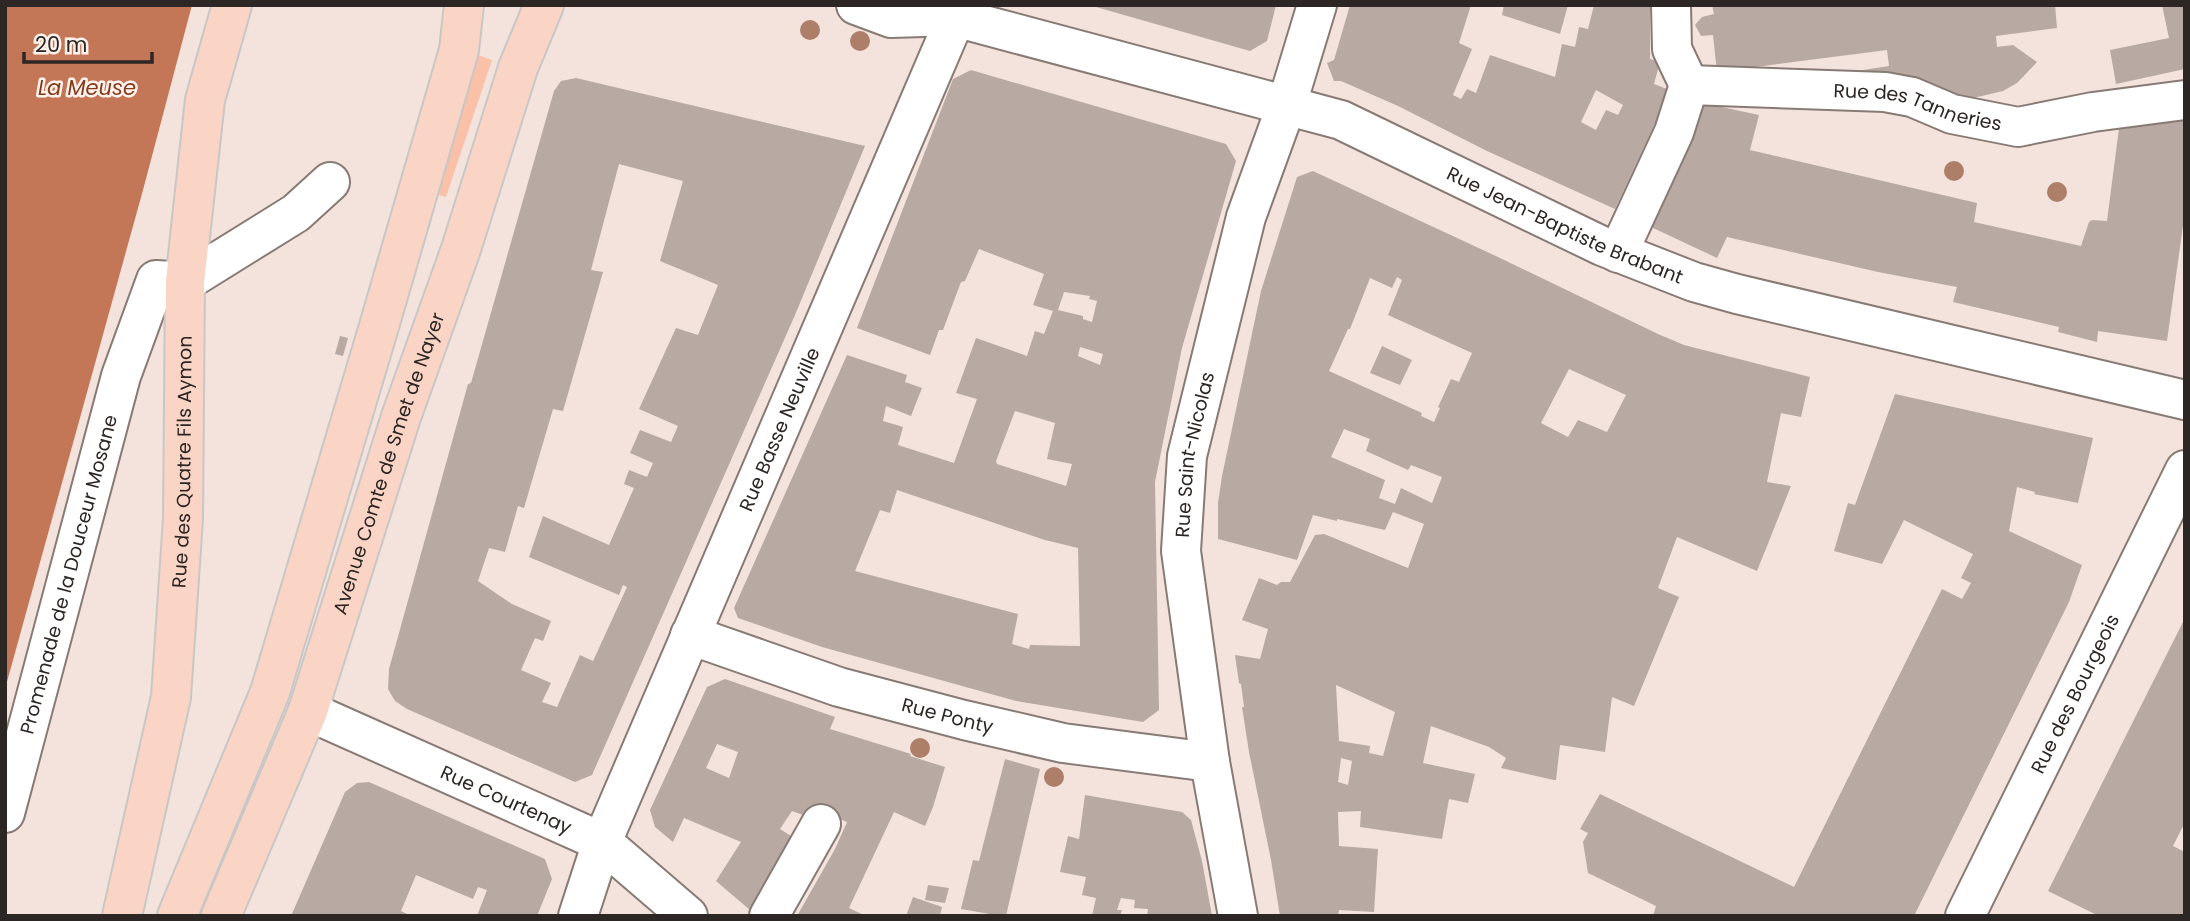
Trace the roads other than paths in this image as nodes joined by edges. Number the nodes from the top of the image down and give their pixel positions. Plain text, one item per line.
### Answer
1 (232, 5) edge
2 (464, 5) edge
3 (544, 5) edge
4 (856, 5) edge
5 (1317, 5) edge
6 (1671, 5) edge
7 (953, 9) edge
8 (1689, 85) junction
9 (2185, 100) edge
10 (1287, 104) junction
11 (330, 182) dead end
12 (1618, 253) junction
13 (185, 282) junction
14 (2185, 400) edge
15 (2185, 470) edge
16 (691, 635) junction
17 (308, 710) junction
18 (1210, 762) junction
19 (5, 813) edge
20 (821, 824) dead end
21 (602, 842) junction
22 (122, 916) edge
23 (177, 916) edge
24 (221, 916) edge
25 (578, 916) edge
26 (688, 916) edge
27 (769, 916) edge
28 (1238, 916) edge
29 (1965, 916) edge

1 - 13 main road, Rue des Quatre Fils Aymon
2 - 23 main road
3 - 17 main road, Avenue Comte de Smet de Nayer
4 - 7 street, Rue Jean-Baptiste Brabant
5 - 10 street, Rue Saint-Nicolas
6 - 8 street
7 - 10 street, Rue Jean-Baptiste Brabant
7 - 16 street, Rue Basse Neuville
8 - 9 street, Rue des Tanneries
8 - 12 street
10 - 12 street, Rue Jean-Baptiste Brabant
10 - 18 street, Rue Saint-Nicolas
11 - 13 street
12 - 14 street, Rue Jean-Baptiste Brabant
13 - 19 street, Promenade de la Douceur Mosane
13 - 22 main road, Rue des Quatre Fils Aymon
15 - 29 street, Rue des Bourgeois
16 - 18 street, Rue Ponty
16 - 21 street, Rue Basse Neuville
17 - 21 street, Rue Courtenay
17 - 24 main road, Avenue Comte de Smet de Nayer
18 - 28 street, Rue Saint-Nicolas
20 - 27 street
21 - 25 street, Rue Basse Neuville
21 - 26 street, Rue Courtenay

